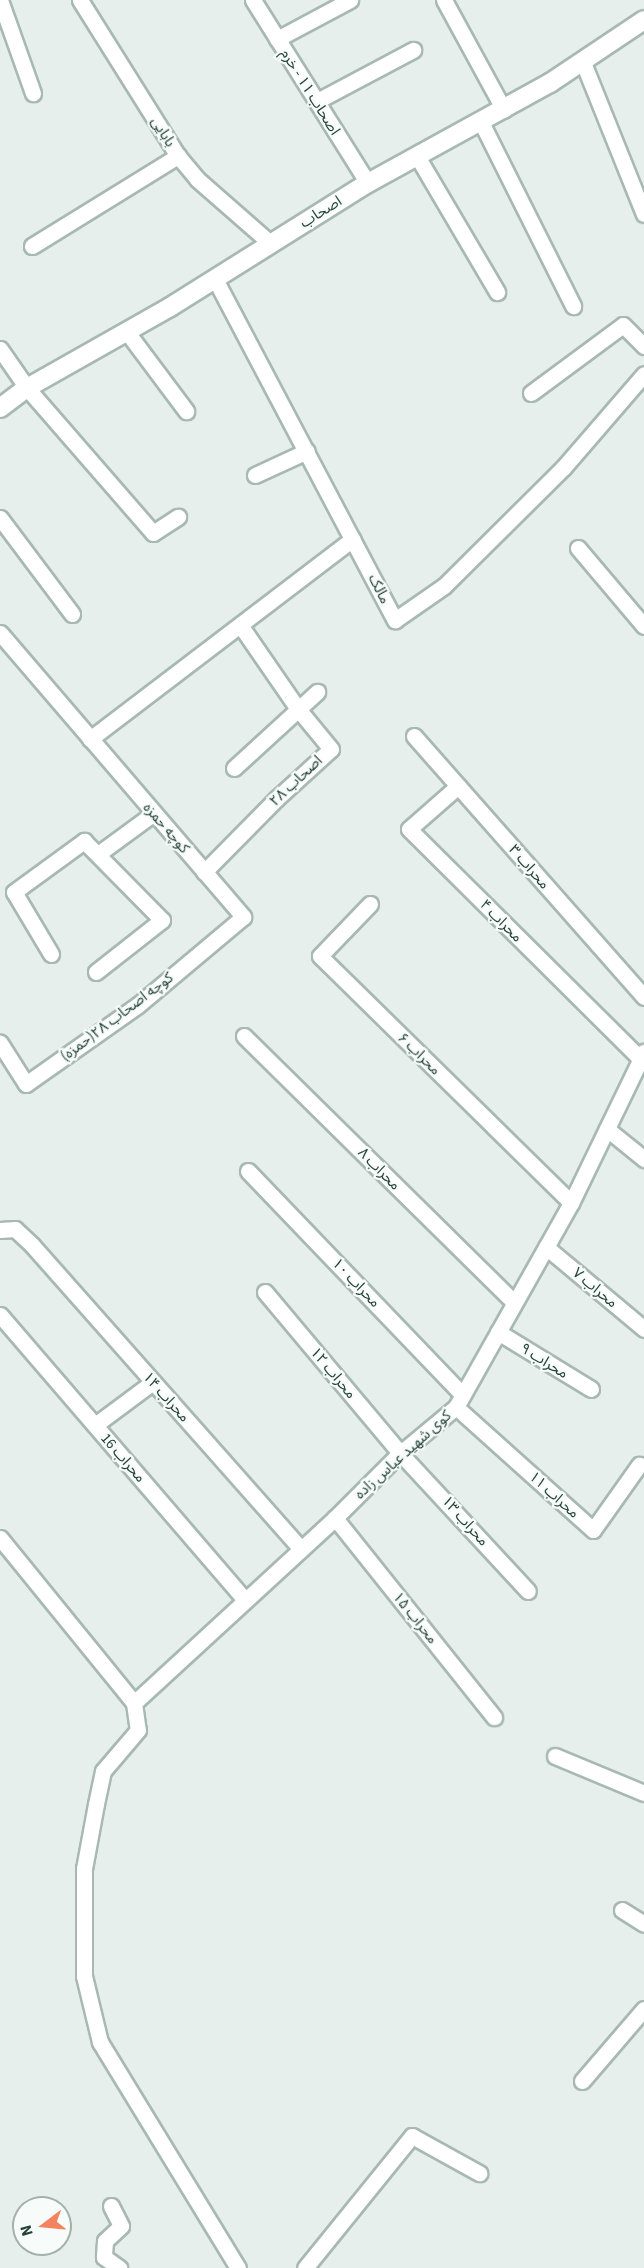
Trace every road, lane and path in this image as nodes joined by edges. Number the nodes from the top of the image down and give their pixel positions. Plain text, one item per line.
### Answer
1 (0, 0) edge
2 (80, 0) edge
3 (252, 0) edge
4 (350, 0) edge
5 (444, 0) edge
6 (644, 20) edge
7 (277, 39) junction
8 (413, 50) dead end
9 (582, 60) junction
10 (33, 93) dead end
11 (316, 101) junction
12 (504, 110) junction
13 (480, 122) junction
14 (178, 156) junction
15 (417, 156) junction
16 (368, 183) junction
17 (644, 214) edge
18 (270, 243) junction
19 (33, 246) dead end
20 (215, 279) junction
21 (497, 292) dead end
22 (573, 306) dead end
23 (127, 332) junction
24 (644, 346) edge
25 (0, 349) edge
26 (644, 374) edge
27 (27, 388) junction
28 (531, 393) dead end
29 (0, 408) edge
30 (186, 411) dead end
31 (307, 451) junction
32 (255, 475) dead end
33 (178, 517) dead end
34 (0, 518) edge
35 (352, 539) junction
36 (578, 548) dead end
37 (72, 614) dead end
38 (240, 625) junction
39 (644, 626) edge
40 (0, 633) edge
41 (317, 692) dead end
42 (298, 709) junction
43 (414, 736) dead end
44 (90, 740) junction
45 (234, 768) dead end
46 (458, 786) junction
47 (154, 813) junction
48 (98, 854) junction
49 (204, 872) junction
50 (370, 904) dead end
51 (243, 917) joint
52 (51, 954) dead end
53 (96, 972) dead end
54 (644, 997) edge
55 (244, 1036) dead end
56 (0, 1043) edge
57 (642, 1055) edge
58 (607, 1129) junction
59 (644, 1159) edge
60 (248, 1171) dead end
61 (571, 1203) junction
62 (0, 1230) edge
63 (546, 1247) junction
64 (265, 1292) dead end
65 (514, 1302) junction
66 (0, 1315) edge
67 (644, 1329) edge
68 (498, 1332) junction
69 (153, 1382) junction
70 (591, 1389) dead end
71 (459, 1401) junction
72 (95, 1425) junction
73 (400, 1453) junction
74 (639, 1465) dead end
75 (335, 1518) junction
76 (0, 1538) edge
77 (301, 1549) junction
78 (528, 1591) dead end
79 (245, 1600) junction
80 (134, 1703) junction
81 (494, 1718) dead end
82 (555, 1756) dead end
83 (644, 1793) edge
84 (622, 1910) dead end
85 (644, 1924) edge
86 (644, 2009) edge
87 (582, 2081) dead end
88 (479, 2173) dead end
89 (111, 2206) dead end
90 (118, 2268) edge
91 (238, 2268) edge
92 (304, 2268) edge

1 - 10 street
2 - 14 street, بابایی
3 - 7 street, اصحاب ۱۱ - خرم
4 - 7 street
5 - 12 street
6 - 9 main road, اصحاب
7 - 11 street, اصحاب ۱۱ - خرم
8 - 11 street
9 - 12 main road, اصحاب
9 - 17 street
11 - 16 street, اصحاب ۱۱ - خرم
12 - 13 main road, اصحاب
13 - 15 main road, اصحاب
13 - 22 street
14 - 18 street, بابایی
14 - 19 street
15 - 16 main road, اصحاب
15 - 21 street
16 - 18 main road, اصحاب
18 - 20 main road, اصحاب
20 - 23 main road, اصحاب
20 - 31 street, مالک
23 - 27 main road, اصحاب
23 - 30 street
24 - 28 street
25 - 27 street
26 - 35 street, مالک
27 - 29 main road, اصحاب
27 - 33 street
31 - 32 street
31 - 35 street, مالک
34 - 37 street
35 - 38 street
36 - 39 street
38 - 42 street, اصحاب ۲۸
38 - 44 street
40 - 44 street, کوچه حمزه
41 - 42 street
42 - 45 street
42 - 49 street, اصحاب ۲۸
43 - 46 street, محراب ۳
44 - 47 street, کوچه حمزه
46 - 54 street, محراب ۳
46 - 57 street, محراب ۴
47 - 48 street
47 - 49 street, کوچه حمزه
48 - 52 street
48 - 53 street
49 - 51 street, کوچه حمزه
50 - 61 street, محراب ۶
51 - 56 street, کوچه اصحاب ۲۸(حمزه)
55 - 65 street, محراب ۸
57 - 58 street, کوی شهید عباس زاده
58 - 59 street
58 - 61 street, کوی شهید عباس زاده
60 - 71 street, محراب ۱۰
61 - 63 street, کوی شهید عباس زاده
62 - 69 street, محراب ۱۴
63 - 65 street, کوی شهید عباس زاده
63 - 67 street, محراب ۷
64 - 73 street, محراب ۱۲
65 - 68 street, کوی شهید عباس زاده
66 - 72 street, محراب 16
68 - 70 street, محراب ۹
68 - 71 street, کوی شهید عباس زاده
69 - 72 street
69 - 77 street, محراب ۱۴
71 - 73 street, کوی شهید عباس زاده
71 - 74 street, محراب ۱۱
72 - 79 street, محراب 16
73 - 75 street, کوی شهید عباس زاده
73 - 78 street, محراب ۱۳
75 - 77 street, کوی شهید عباس زاده
75 - 81 street, محراب ۱۵
76 - 80 street
77 - 79 street, کوی شهید عباس زاده
79 - 80 street, کوی شهید عباس زاده
80 - 91 street
82 - 83 street
84 - 85 street
86 - 87 street
88 - 92 street
89 - 90 street

